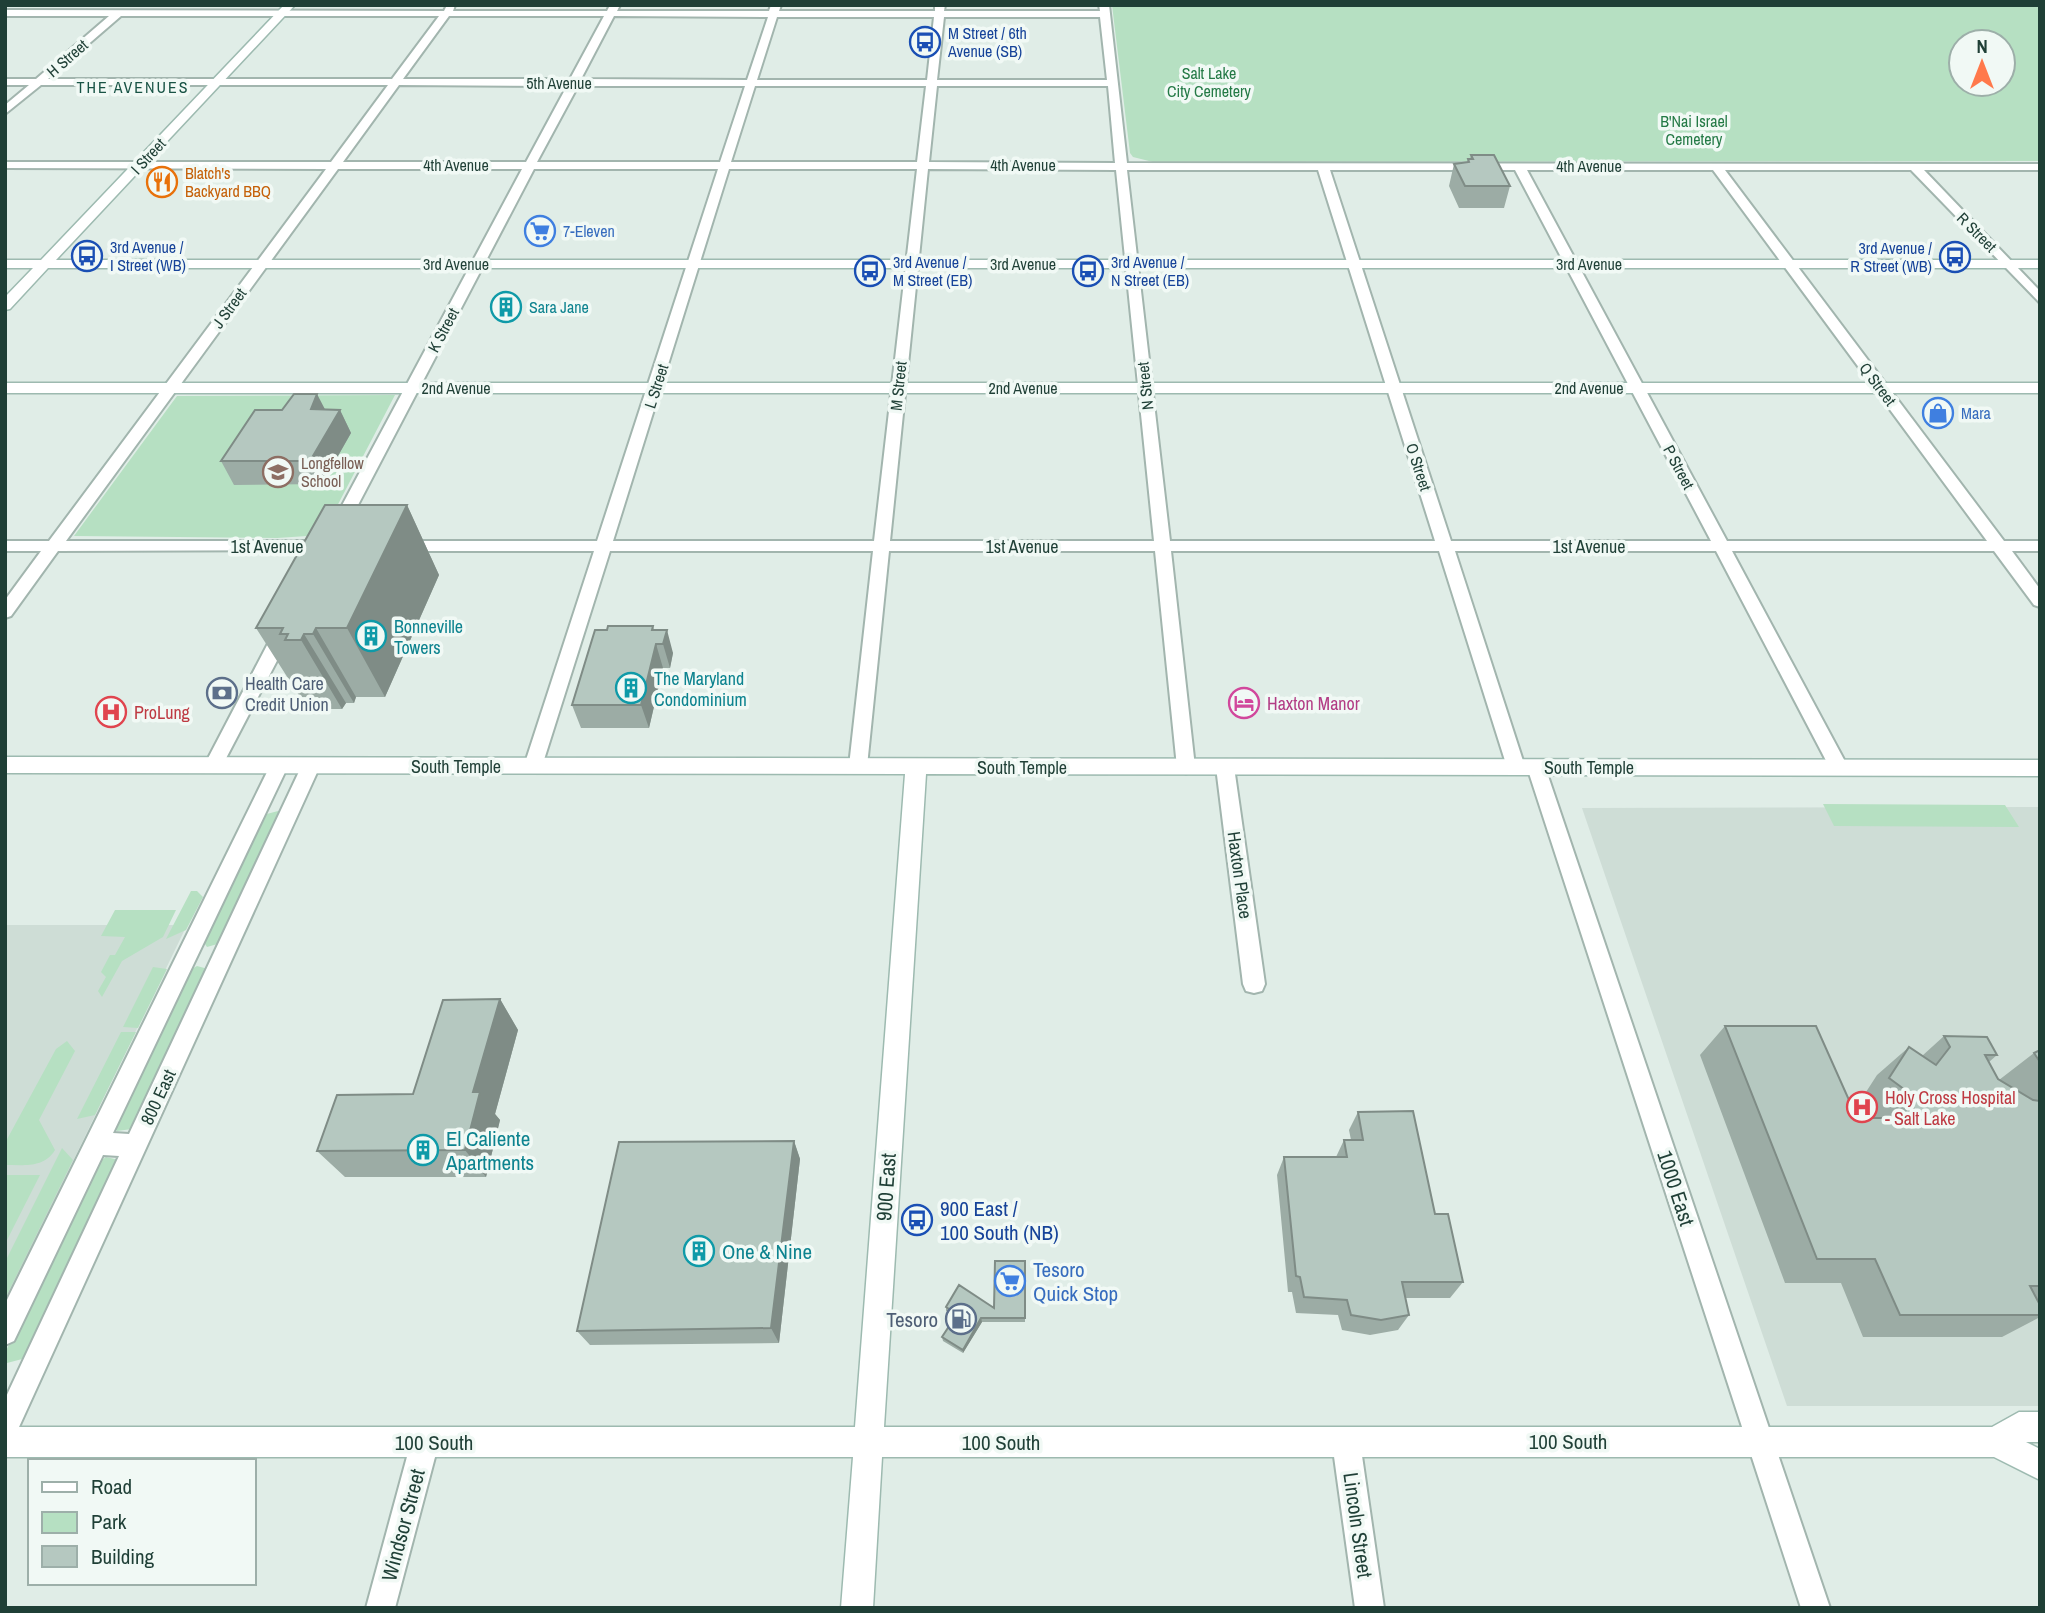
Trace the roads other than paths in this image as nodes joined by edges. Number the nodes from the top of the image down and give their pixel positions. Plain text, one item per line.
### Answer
1 (128, 5) edge
2 (286, 9) edge
3 (449, 9) edge
4 (612, 9) edge
5 (775, 10) edge
6 (939, 10) edge
7 (1105, 10) edge
8 (5, 13) edge
9 (118, 13) junction
10 (5, 82) edge
11 (38, 82) junction
12 (217, 83) junction
13 (395, 83) junction
14 (573, 83) junction
15 (751, 83) junction
16 (930, 83) junction
17 (1113, 83) junction
18 (5, 111) edge
19 (5, 165) edge
20 (139, 165) junction
21 (335, 165) junction
22 (530, 165) junction
23 (725, 165) junction
24 (921, 165) junction
25 (1123, 165) junction
26 (1323, 166) junction
27 (1519, 166) junction
28 (1717, 167) junction
29 (1914, 167) junction
30 (2040, 167) edge
31 (5, 264) edge
32 (45, 264) junction
33 (262, 264) junction
34 (479, 264) junction
35 (695, 264) junction
36 (911, 264) junction
37 (1133, 264) junction
38 (1572, 264) junction
39 (1790, 264) junction
40 (2008, 264) junction
41 (2040, 264) edge
42 (1354, 265) junction
43 (2040, 299) edge
44 (5, 306) edge
45 (898, 387) junction
46 (5, 388) edge
47 (170, 388) junction
48 (412, 388) junction
49 (655, 388) junction
50 (1146, 388) junction
51 (1395, 388) junction
52 (1637, 388) junction
53 (1882, 388) junction
54 (2040, 388) edge
55 (5, 545) edge
56 (54, 545) junction
57 (383, 546) edge
58 (603, 546) junction
59 (881, 546) junction
60 (1162, 546) junction
61 (1445, 546) junction
62 (1722, 546) junction
63 (1999, 546) junction
64 (2040, 546) edge
65 (330, 551) joint
66 (2040, 601) edge
67 (5, 612) edge
68 (292, 617) edge
69 (5, 765) edge
70 (214, 766) junction
71 (279, 766) junction
72 (312, 766) junction
73 (533, 766) junction
74 (858, 766) junction
75 (916, 767) junction
76 (1186, 767) junction
77 (1225, 767) junction
78 (1526, 767) junction
79 (1839, 768) junction
80 (2040, 768) edge
81 (188, 954) junction
82 (225, 954) junction
83 (1254, 984) dead end
84 (96, 1144) junction
85 (136, 1145) junction
86 (5, 1332) edge
87 (2040, 1427) edge
88 (5, 1429) edge
89 (5, 1442) edge
90 (425, 1442) junction
91 (868, 1442) junction
92 (1346, 1442) junction
93 (1761, 1442) junction
94 (1996, 1442) junction
95 (2040, 1465) edge
96 (380, 1608) edge
97 (857, 1608) edge
98 (1370, 1608) edge
99 (1816, 1608) edge

1 - 9 street, H Street
2 - 3 street
2 - 9 street
2 - 12 street, I Street
3 - 4 street
3 - 13 street, J Street
4 - 5 street
4 - 14 street, K Street
5 - 6 street
5 - 15 street, L Street
6 - 7 street
6 - 16 street, M Street
7 - 17 street, N Street
8 - 9 street
9 - 11 street, H Street
10 - 11 street, 5th Avenue
11 - 12 street, 5th Avenue
11 - 18 street, H Street
12 - 13 street, 5th Avenue
12 - 20 street, I Street
13 - 14 street, 5th Avenue
13 - 21 street, J Street
14 - 15 street, 5th Avenue
14 - 22 street, K Street
15 - 16 street, 5th Avenue
15 - 23 street, L Street
16 - 17 street, 5th Avenue
16 - 24 street, M Street
17 - 25 street, N Street
19 - 20 street, 4th Avenue
20 - 21 street, 4th Avenue
20 - 32 street, I Street
21 - 22 street, 4th Avenue
21 - 33 street, J Street
22 - 23 street, 4th Avenue
22 - 34 street, K Street
23 - 24 street, 4th Avenue
23 - 35 street, L Street
24 - 25 street, 4th Avenue
24 - 36 street, M Street
25 - 26 street, 4th Avenue
25 - 37 street, N Street
26 - 27 street, 4th Avenue
26 - 42 street, O Street
27 - 28 street, 4th Avenue
27 - 38 street, P Street
28 - 29 street, 4th Avenue
28 - 39 street, Q Street
29 - 30 street, 4th Avenue
29 - 40 street, R Street
31 - 32 street, 3rd Avenue
32 - 33 street, 3rd Avenue
32 - 44 street, I Street
33 - 34 street, 3rd Avenue
33 - 47 street, J Street
34 - 35 street, 3rd Avenue
34 - 48 street, K Street
35 - 36 street, 3rd Avenue
35 - 49 street, L Street
36 - 37 street, 3rd Avenue
36 - 45 street, M Street
37 - 42 street, 3rd Avenue
37 - 50 street, N Street
38 - 39 street, 3rd Avenue
38 - 42 street, 3rd Avenue
38 - 52 street, P Street
39 - 40 street, 3rd Avenue
39 - 53 street, Q Street
40 - 41 street, 3rd Avenue
40 - 43 street, R Street
42 - 51 street, O Street
45 - 49 street, 2nd Avenue
45 - 50 street, 2nd Avenue
45 - 59 street, M Street
46 - 47 street, 2nd Avenue
47 - 48 street, 2nd Avenue
47 - 56 street, J Street
48 - 49 street, 2nd Avenue
48 - 65 street, K Street
49 - 58 street, L Street
50 - 51 street, 2nd Avenue
50 - 60 street, N Street
51 - 52 street, 2nd Avenue
51 - 61 street, O Street
52 - 53 street, 2nd Avenue
52 - 62 street, P Street
53 - 54 street, 2nd Avenue
53 - 63 street, Q Street
55 - 56 street, 1st Avenue
56 - 65 street, 1st Avenue
56 - 67 street, J Street
57 - 58 street, 1st Avenue
58 - 59 street, 1st Avenue
58 - 73 street, L Street
59 - 60 street, 1st Avenue
59 - 74 street, M Street
60 - 61 street, 1st Avenue
60 - 76 street, N Street
61 - 62 street, 1st Avenue
61 - 78 street, O Street
62 - 63 street, 1st Avenue
62 - 79 street, P Street
63 - 64 street, 1st Avenue
63 - 66 street, Q Street
68 - 70 street
69 - 70 street, South Temple
70 - 71 street, South Temple
71 - 72 street, South Temple
71 - 81 street, 800 East
72 - 73 street, South Temple
72 - 82 street, 800 East
73 - 74 street, South Temple
74 - 75 street, South Temple
75 - 76 street, South Temple
75 - 91 street, 900 East
76 - 77 street, South Temple
77 - 78 street, South Temple
77 - 83 street, Haxton Place
78 - 79 street, South Temple
78 - 93 street, 1000 East
79 - 80 street, South Temple
81 - 82 street
81 - 84 street, 800 East
82 - 85 street, 800 East
84 - 85 street
84 - 86 street, 800 East
85 - 88 street, 800 East
87 - 94 street, 100 South
89 - 90 street, 100 South
90 - 91 street, 100 South
90 - 96 street, Windsor Street
91 - 92 street, 100 South
91 - 97 street, 900 East
92 - 93 street, 100 South
92 - 98 street, Lincoln Street
93 - 94 street, 100 South
93 - 99 street, 1000 East
94 - 95 street, 100 South

